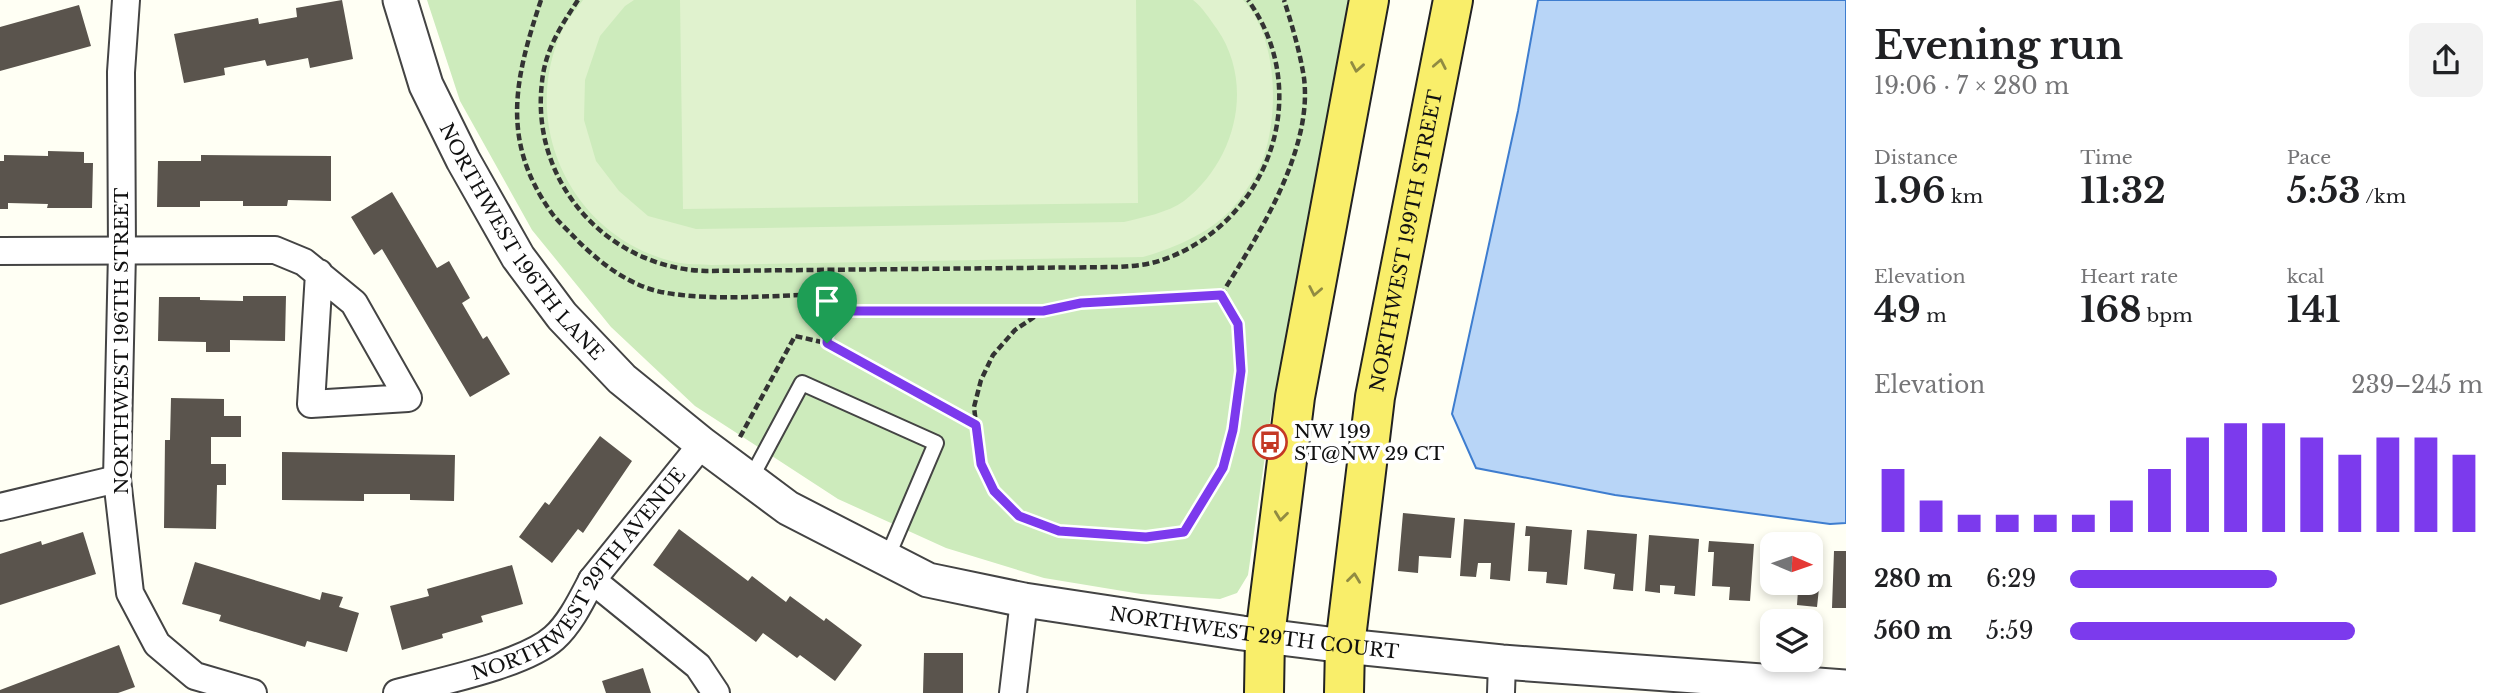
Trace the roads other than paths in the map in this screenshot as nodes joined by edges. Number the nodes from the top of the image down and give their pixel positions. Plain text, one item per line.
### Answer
1 (126, 0) edge
2 (400, 0) edge
3 (1369, 0) edge
4 (1453, 0) edge
5 (0, 251) edge
6 (122, 252) junction
7 (319, 273) junction
8 (726, 462) junction
9 (117, 479) junction
10 (0, 507) edge
11 (887, 558) junction
12 (592, 580) junction
13 (1024, 600) junction
14 (1265, 636) junction
15 (1345, 646) junction
16 (1501, 678) edge
17 (187, 685) edge
18 (1846, 687) edge
19 (253, 693) edge
20 (397, 693) edge
21 (716, 693) edge
22 (1013, 693) edge
23 (1264, 693) edge
24 (1344, 693) edge

1 - 6 street, NORTHWEST 196TH STREET
2 - 8 street, NORTHWEST 196TH LANE
3 -> 14 main road
15 -> 4 main road, NORTHWEST 199TH STREET
5 - 6 street
6 - 7 street
6 - 9 street, NORTHWEST 196TH STREET
7 - 7 street
8 - 11 street, NORTHWEST 29TH COURT
8 - 11 lane
8 - 12 street, NORTHWEST 29TH AVENUE
9 - 10 street
9 - 17 street, NORTHWEST 196TH STREET
11 - 13 street, NORTHWEST 29TH COURT
12 - 20 street, NORTHWEST 29TH AVENUE
12 - 21 street
13 - 14 street, NORTHWEST 29TH COURT
13 - 22 street
14 - 15 street, NORTHWEST 29TH COURT
14 - 23 main road
15 - 16 street, NORTHWEST 29TH COURT
15 - 24 main road, NORTHWEST 199TH STREET
16 - 18 street, NORTHWEST 29TH COURT
17 - 19 street

